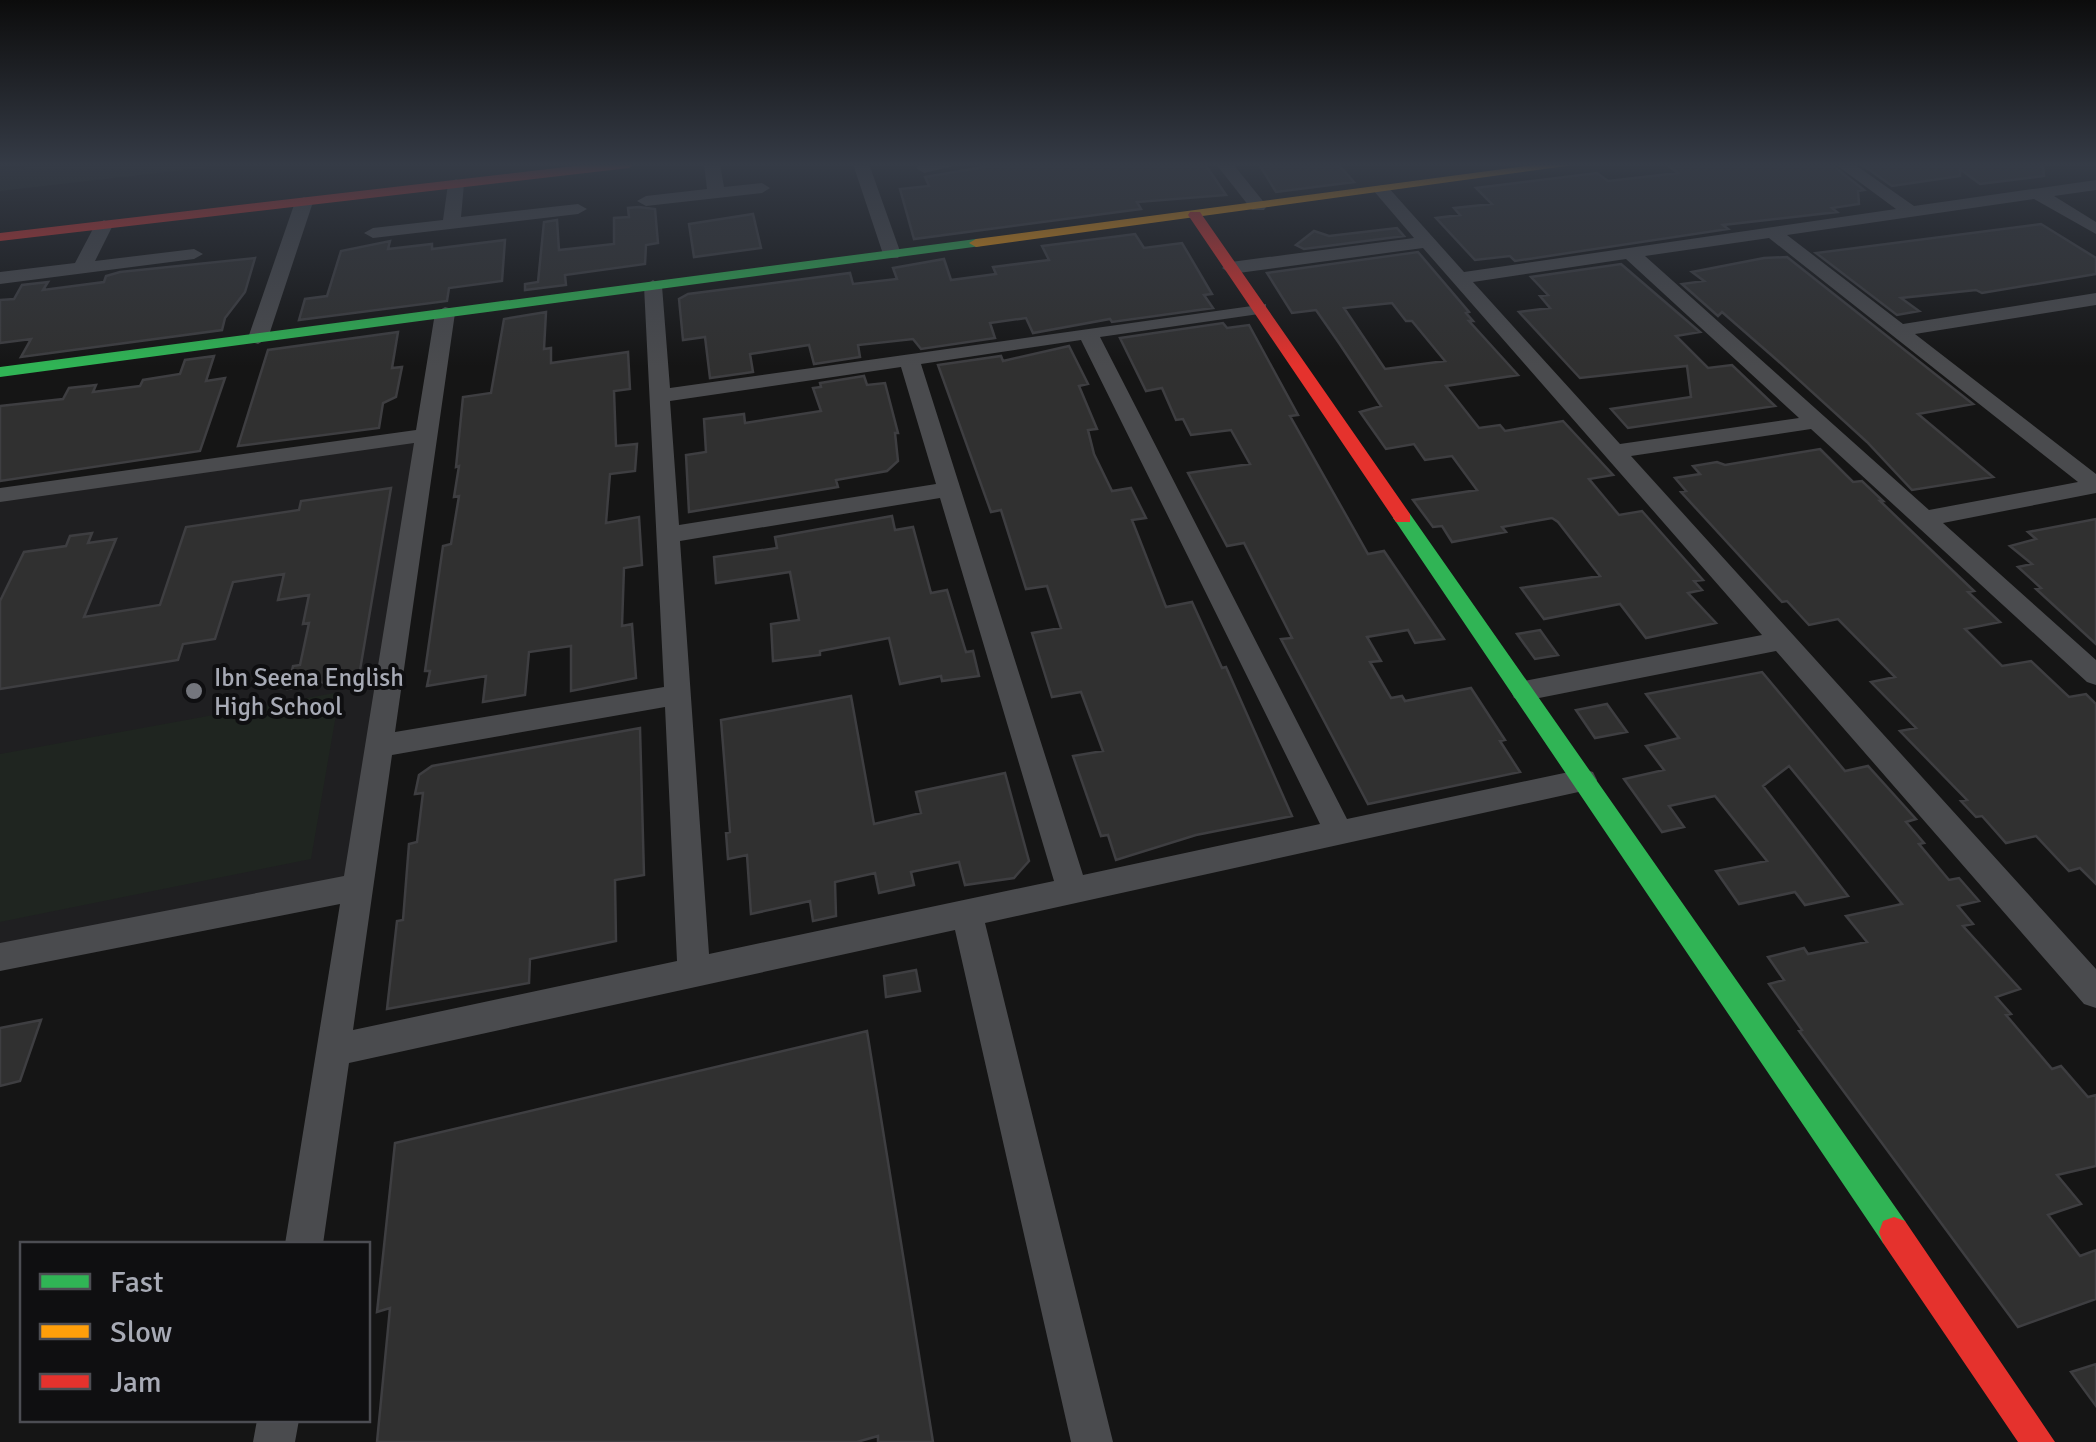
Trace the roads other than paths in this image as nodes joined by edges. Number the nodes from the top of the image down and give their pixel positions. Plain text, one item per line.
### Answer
1 (33, 231) edge
2 (101, 231) edge
3 (294, 231) edge
4 (393, 231) edge
5 (884, 231) edge
6 (1068, 231) edge
7 (1205, 231) edge
8 (1418, 231) edge
9 (1778, 231) edge
10 (1773, 232) junction
11 (2, 234) edge
12 (372, 234) dead end
13 (1428, 242) junction
14 (194, 254) dead end
15 (892, 254) junction
16 (1630, 254) junction
17 (82, 268) junction
18 (1231, 268) junction
19 (0, 278) edge
20 (1460, 278) junction
21 (653, 286) junction
22 (2096, 299) edge
23 (1259, 308) junction
24 (445, 313) junction
25 (1899, 331) junction
26 (1088, 334) junction
27 (258, 338) junction
28 (909, 359) junction
29 (0, 372) edge
30 (659, 396) junction
31 (1816, 422) junction
32 (427, 435) junction
33 (1615, 451) junction
34 (2096, 486) edge
35 (948, 489) junction
36 (0, 495) edge
37 (1922, 518) junction
38 (666, 534) junction
39 (1779, 641) junction
40 (2096, 675) edge
41 (1524, 691) junction
42 (678, 695) junction
43 (380, 746) junction
44 (1583, 780) junction
45 (1340, 832) junction
46 (358, 887) junction
47 (1072, 890) junction
48 (967, 912) junction
49 (2081, 956) edge
50 (0, 958) edge
51 (694, 971) junction
52 (2096, 992) edge
53 (334, 1050) junction
54 (304, 1242) edge
55 (1092, 1442) edge
56 (2038, 1442) edge

1 - 11 street
2 - 17 street
3 - 27 street
4 - 12 street
5 - 15 street
6 - 15 street
7 - 18 street
8 - 13 street
9 - 10 street
10 - 16 street
10 - 25 street
13 - 18 street
13 - 20 street
14 - 17 street
15 - 21 street
16 - 20 street
16 - 31 street
17 - 19 street
18 - 23 street
20 - 33 street
21 - 24 street
21 - 30 street
22 - 25 street
23 - 26 street
23 - 41 street
24 - 27 street
24 - 32 street
25 - 34 street
26 - 28 street
26 - 45 street
27 - 29 street
28 - 30 street
28 - 35 street
30 - 38 street
31 - 33 street
31 - 37 street
32 - 36 street
32 - 43 street
33 - 39 street
34 - 37 street
35 - 38 street
35 - 47 street
37 - 40 street
38 - 42 street
39 - 41 street
39 - 49 street
41 - 44 street
42 - 43 street
42 - 51 street
43 - 46 street
44 - 45 street
44 - 56 street
45 - 47 street
46 - 50 street
46 - 53 street
47 - 48 street
48 - 51 street
48 - 55 street
49 - 52 street
51 - 53 street
53 - 54 street

